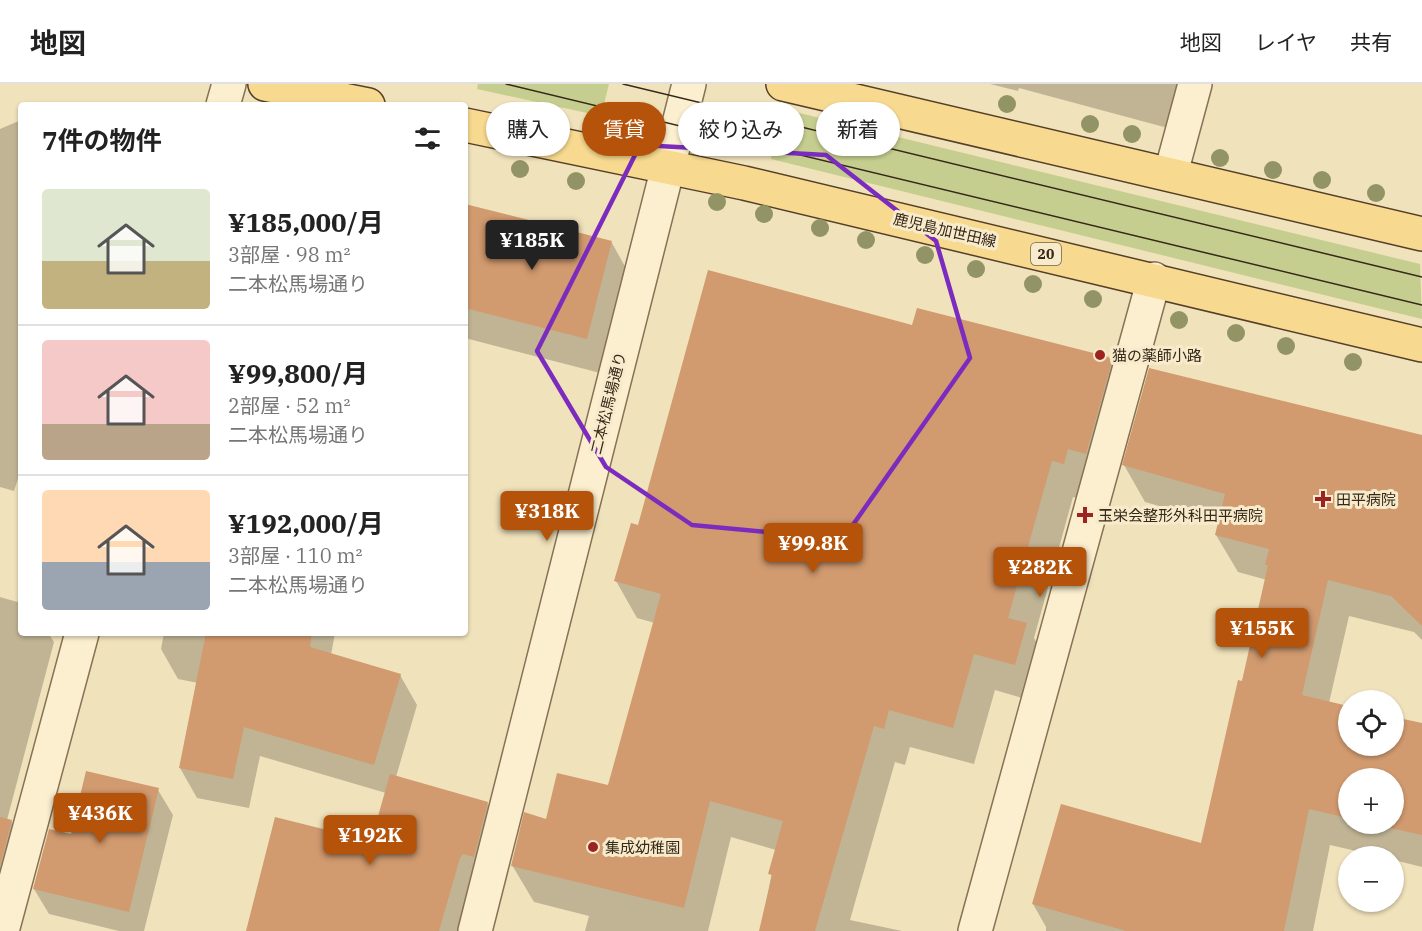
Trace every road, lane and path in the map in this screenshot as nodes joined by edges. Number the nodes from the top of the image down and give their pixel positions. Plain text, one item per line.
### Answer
1 (229, 84) edge
2 (265, 84) edge
3 (689, 84) edge
4 (783, 84) edge
5 (1195, 84) edge
6 (225, 102) edge
7 (353, 102) edge
8 (468, 126) edge
9 (668, 166) junction
10 (1171, 173) junction
11 (1422, 234) edge
12 (1154, 279) junction
13 (1422, 345) edge
14 (81, 636) edge
15 (2, 931) edge
16 (475, 931) edge
17 (975, 931) edge

1 - 6 street
2 - 7 main road
3 - 9 street, 二本松馬場通り
4 - 10 main road
5 - 10 street
8 - 9 main road, 鹿児島加世田線 / 20
9 - 12 main road, 鹿児島加世田線 / 20
9 - 16 street, 二本松馬場通り
10 - 11 main road
12 - 13 main road, 鹿児島加世田線 / 20
12 - 17 street
14 - 15 street

